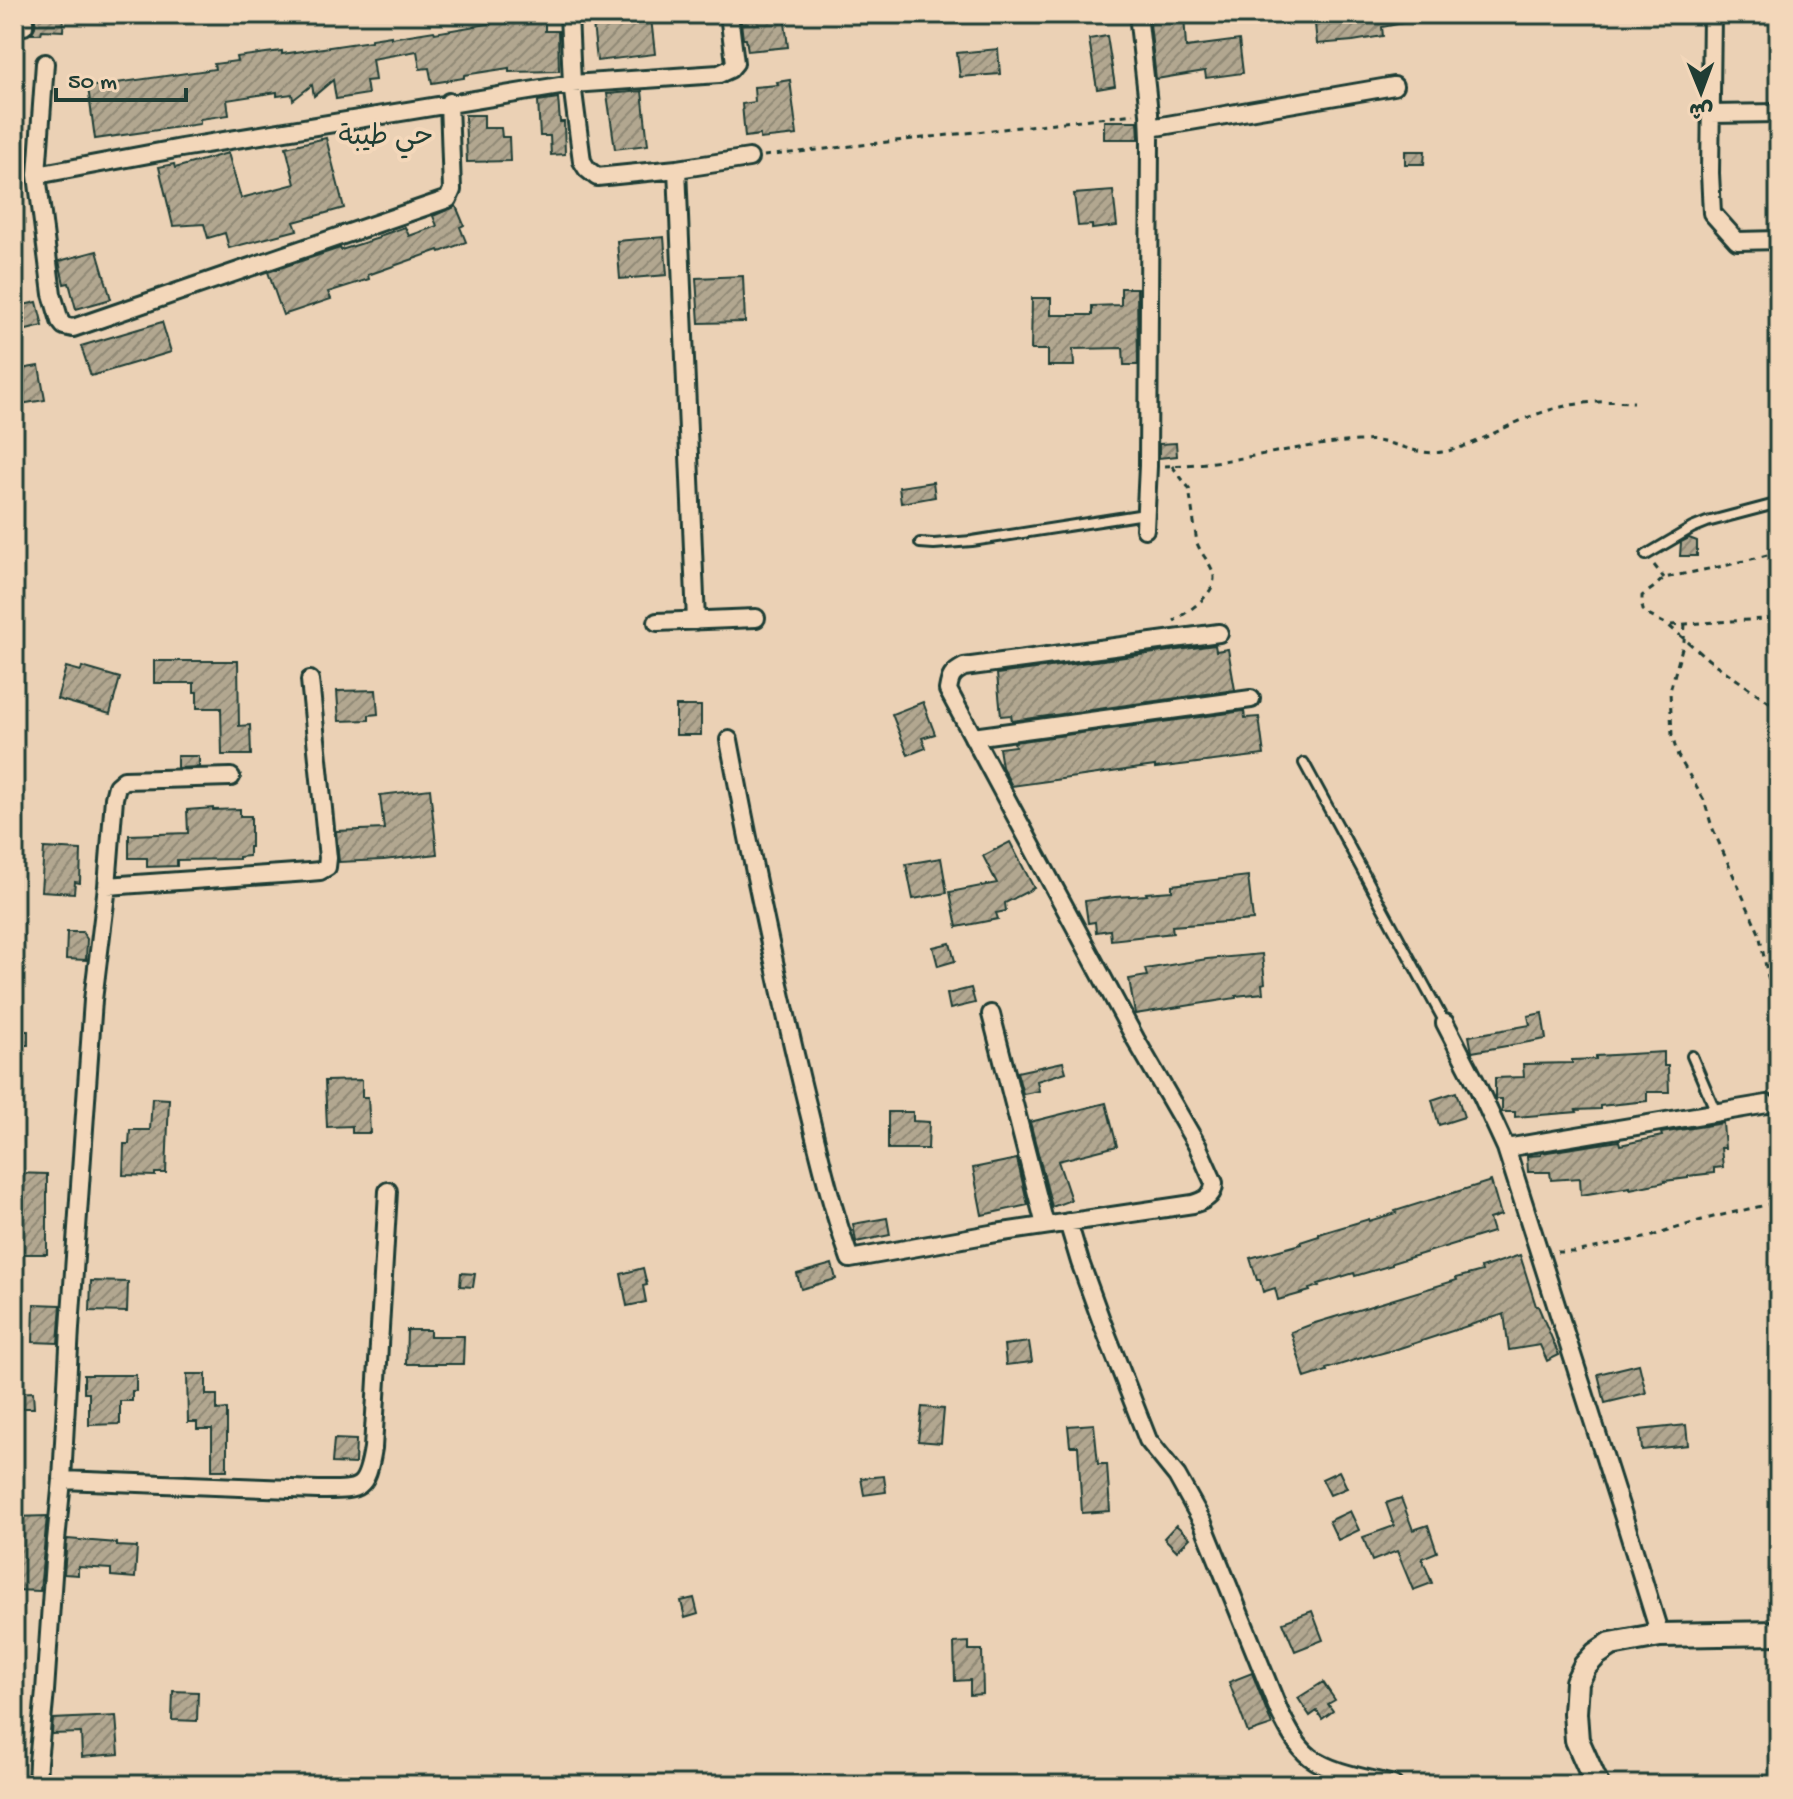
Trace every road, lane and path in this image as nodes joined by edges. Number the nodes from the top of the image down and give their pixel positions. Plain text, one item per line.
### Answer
1 (569, 14) edge
2 (729, 14) edge
3 (1138, 14) edge
4 (1712, 14) edge
5 (45, 63) dead end
6 (572, 84) junction
7 (1394, 86) dead end
8 (449, 102) junction
9 (1779, 113) edge
10 (1710, 114) junction
11 (1150, 120) junction
12 (749, 158) joint
13 (677, 169) junction
14 (37, 175) junction
15 (1779, 240) edge
16 (1634, 402) dead end
17 (1148, 466) junction
18 (1172, 466) junction
19 (1779, 503) edge
20 (1145, 522) joint
21 (920, 543) dead end
22 (1779, 552) edge
23 (1646, 555) dead end
24 (756, 618) dead end
25 (1779, 618) edge
26 (696, 621) junction
27 (657, 622) dead end
28 (1685, 624) junction
29 (1668, 625) junction
30 (1219, 633) dead end
31 (1684, 638) junction
32 (1147, 643) junction
33 (310, 680) dead end
34 (1251, 699) dead end
35 (1779, 709) edge
36 (973, 737) junction
37 (729, 740) dead end
38 (1304, 763) dead end
39 (231, 777) dead end
40 (107, 886) junction
41 (991, 1014) dead end
42 (1445, 1023) joint
43 (1779, 1030) edge
44 (1692, 1056) dead end
45 (1767, 1104) dead end
46 (1716, 1113) junction
47 (1506, 1148) junction
48 (388, 1191) dead end
49 (1779, 1202) edge
50 (1068, 1222) junction
51 (1045, 1225) junction
52 (1537, 1246) junction
53 (62, 1480) junction
54 (1779, 1633) edge
55 (1660, 1635) junction
56 (37, 1785) edge
57 (1393, 1785) edge
58 (1597, 1785) edge

1 - 6 street
2 - 6 street
3 - 11 street
4 - 10 street
5 - 14 street
6 - 8 street
6 - 13 street
7 - 11 street
8 - 14 street
8 - 14 street
9 - 10 street
10 - 15 street
11 - 12 path
11 - 17 street
12 - 13 street
13 - 26 street
16 - 18 path
17 - 18 path
17 - 20 street
18 - 32 path
19 - 23 lane
20 - 21 lane
22 - 29 path
24 - 26 street
25 - 28 path
26 - 27 street
28 - 29 path
28 - 31 path
29 - 31 path
30 - 32 street
31 - 35 path
31 - 43 path
32 - 36 street
33 - 40 street
34 - 36 street
36 - 50 street
37 - 51 street
38 - 42 lane
39 - 40 street
40 - 53 street
41 - 51 street
42 - 47 street
44 - 46 lane
45 - 46 street
46 - 47 street
47 - 52 street
48 - 53 street
49 - 52 path
50 - 51 street
50 - 57 street
52 - 55 street
53 - 56 street
54 - 55 main road
55 - 58 main road

